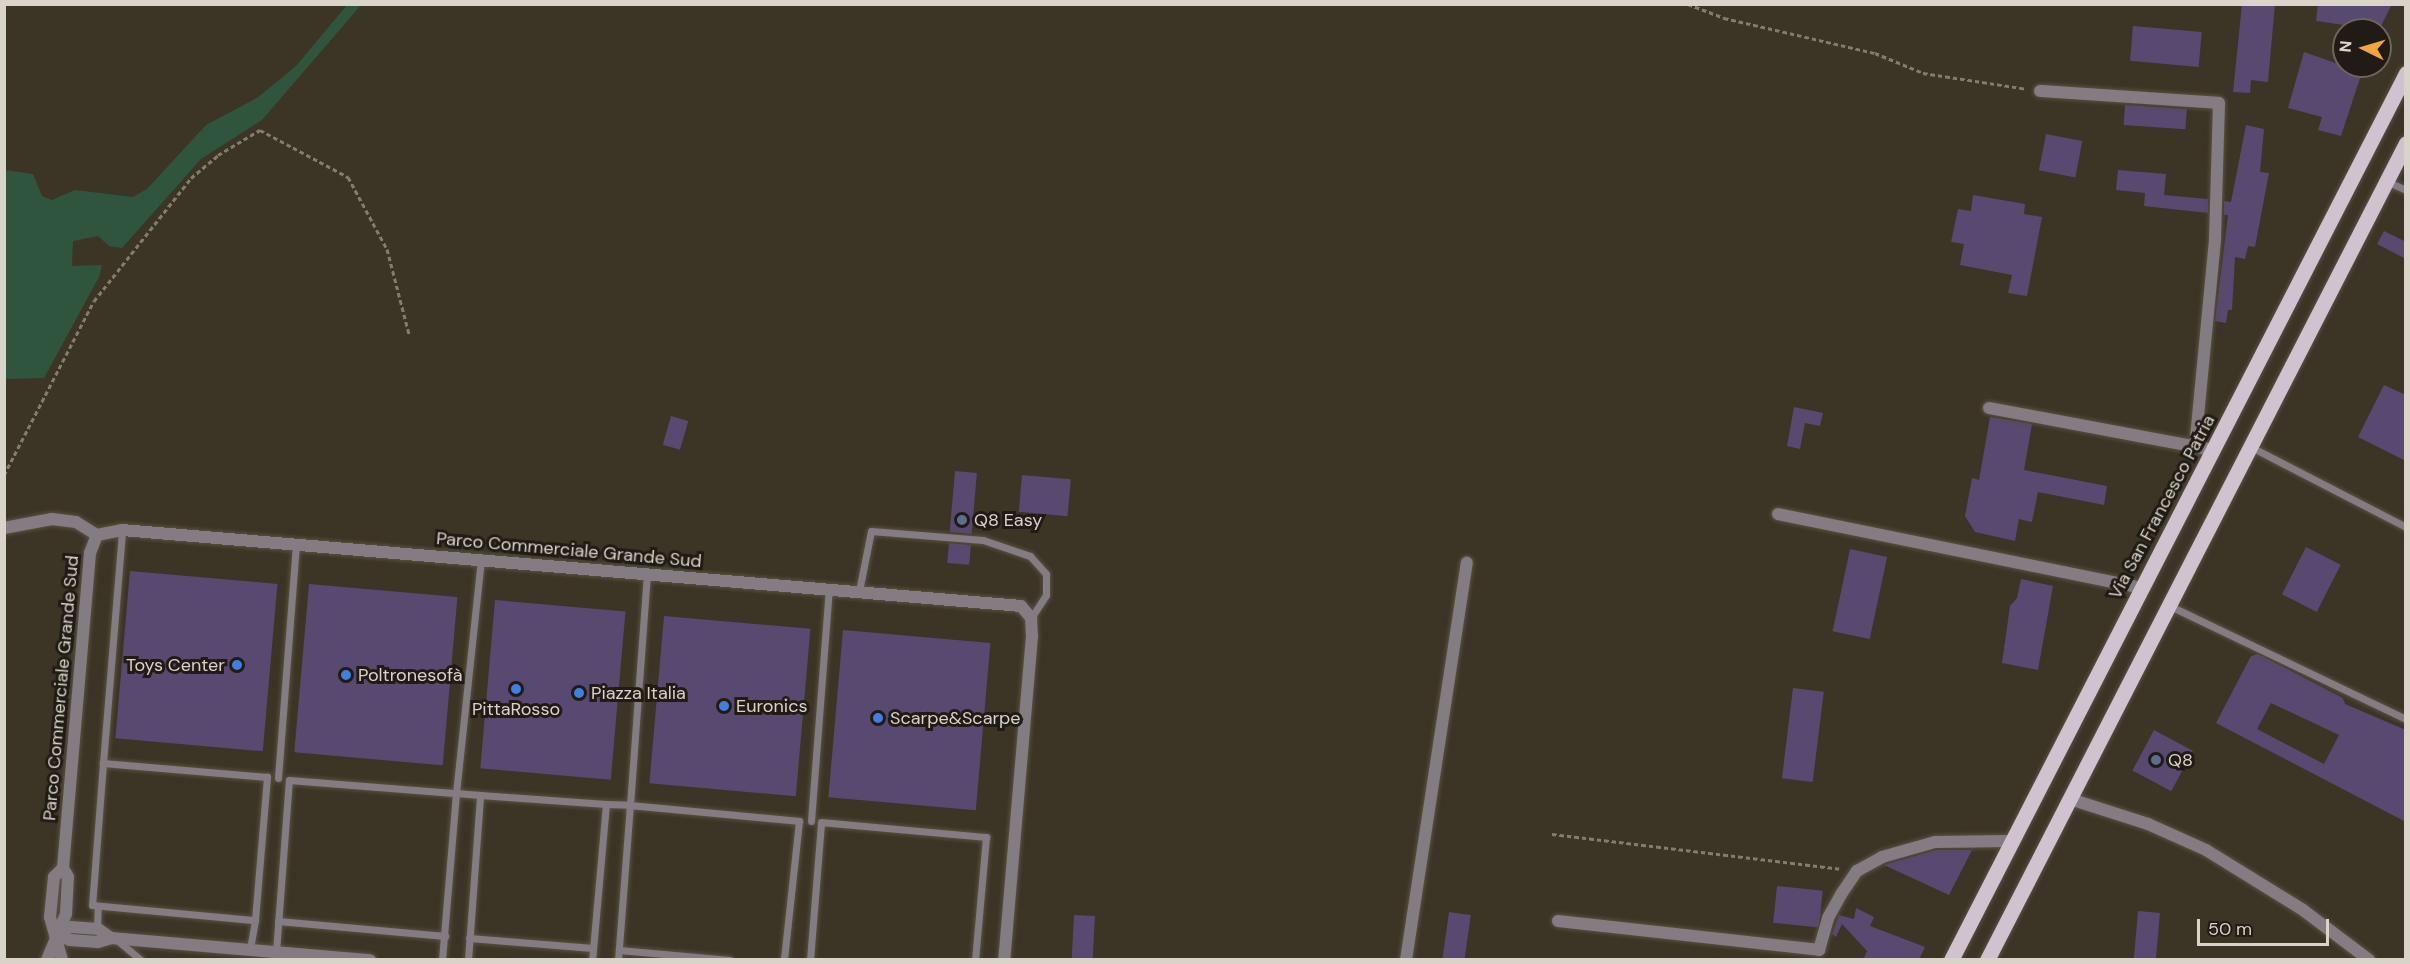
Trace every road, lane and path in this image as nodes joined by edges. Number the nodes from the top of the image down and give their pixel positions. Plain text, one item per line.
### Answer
1 (1688, 4) edge
2 (2406, 73) edge
3 (2040, 91) joint
4 (2406, 143) edge
5 (2386, 180) junction
6 (2406, 190) edge
7 (409, 334) dead end
8 (1989, 408) dead end
9 (2249, 446) junction
10 (2195, 447) junction
11 (2214, 450) junction
12 (4, 475) edge
13 (1778, 514) dead end
14 (2406, 527) edge
15 (4, 528) edge
16 (122, 530) junction
17 (97, 535) junction
18 (296, 544) junction
19 (481, 560) junction
20 (1467, 563) dead end
21 (647, 574) junction
22 (2141, 588) junction
23 (829, 589) junction
24 (859, 591) junction
25 (2168, 605) junction
26 (1031, 618) junction
27 (2406, 719) edge
28 (103, 763) junction
29 (267, 777) junction
30 (278, 778) junction
31 (289, 780) junction
32 (456, 793) junction
33 (480, 795) junction
34 (2070, 798) junction
35 (606, 804) junction
36 (630, 805) junction
37 (799, 820) junction
38 (811, 821) junction
39 (821, 822) junction
40 (1552, 834) dead end
41 (2010, 841) junction
42 (1857, 871) junction
43 (98, 906) junction
44 (255, 920) junction
45 (278, 921) junction
46 (1558, 921) dead end
47 (97, 929) junction
48 (55, 934) junction
49 (445, 936) junction
50 (113, 938) junction
51 (469, 938) junction
52 (593, 948) junction
53 (250, 949) junction
54 (619, 950) junction
55 (276, 952) junction
56 (1007, 958) edge
57 (47, 960) edge
58 (62, 960) edge
59 (141, 960) edge
60 (370, 960) edge
61 (442, 960) edge
62 (468, 960) edge
63 (592, 960) edge
64 (618, 960) edge
65 (730, 960) edge
66 (784, 960) edge
67 (810, 960) edge
68 (975, 960) edge
69 (1406, 960) edge
70 (1951, 960) edge
71 (1987, 960) edge
72 (2369, 960) edge

1 - 3 path
2 - 11 main road, Via San Francesco Patria
3 - 10 street
4 - 5 main road
5 - 6 lane
5 - 9 main road
7 - 12 path
8 - 10 street
9 - 14 lane
9 - 25 main road
10 - 11 street
11 - 22 main road, Via San Francesco Patria
13 - 22 street
15 - 17 street
16 - 17 street, Parco Commerciale Grande Sud
16 - 18 street, Parco Commerciale Grande Sud
16 - 28 lane
17 - 48 street, Parco Commerciale Grande Sud
18 - 19 street, Parco Commerciale Grande Sud
18 - 30 lane
19 - 21 street, Parco Commerciale Grande Sud
19 - 32 lane
20 - 69 street
21 - 23 street, Parco Commerciale Grande Sud
21 - 36 lane
22 - 41 main road, Via San Francesco Patria
23 - 24 street, Parco Commerciale Grande Sud
23 - 38 lane
24 - 26 street, Parco Commerciale Grande Sud
24 - 26 lane
25 - 27 lane
25 - 34 main road
26 - 56 street
28 - 29 lane
28 - 43 lane
29 - 30 lane
29 - 44 lane
30 - 31 lane
31 - 32 lane
31 - 45 lane
32 - 33 lane
32 - 49 lane
33 - 35 lane
33 - 51 lane
34 - 71 main road
34 - 72 street
35 - 36 lane
35 - 52 lane
36 - 37 lane
36 - 54 lane
37 - 38 lane
37 - 66 lane
38 - 39 lane
39 - 67 lane
39 - 68 lane
40 - 42 path
41 - 42 street
41 - 70 main road, Via San Francesco Patria
42 - 46 street
43 - 44 lane
43 - 47 lane
44 - 53 lane
45 - 49 lane
45 - 55 lane
47 - 48 street
47 - 50 street
48 - 50 street
48 - 57 street, Parco Commerciale Grande Sud
48 - 58 street, Parco Commerciale Grande Sud
49 - 61 lane
50 - 53 street
50 - 59 lane
51 - 52 lane
51 - 62 lane
52 - 63 lane
53 - 55 street
54 - 64 lane
54 - 65 lane
55 - 60 street

